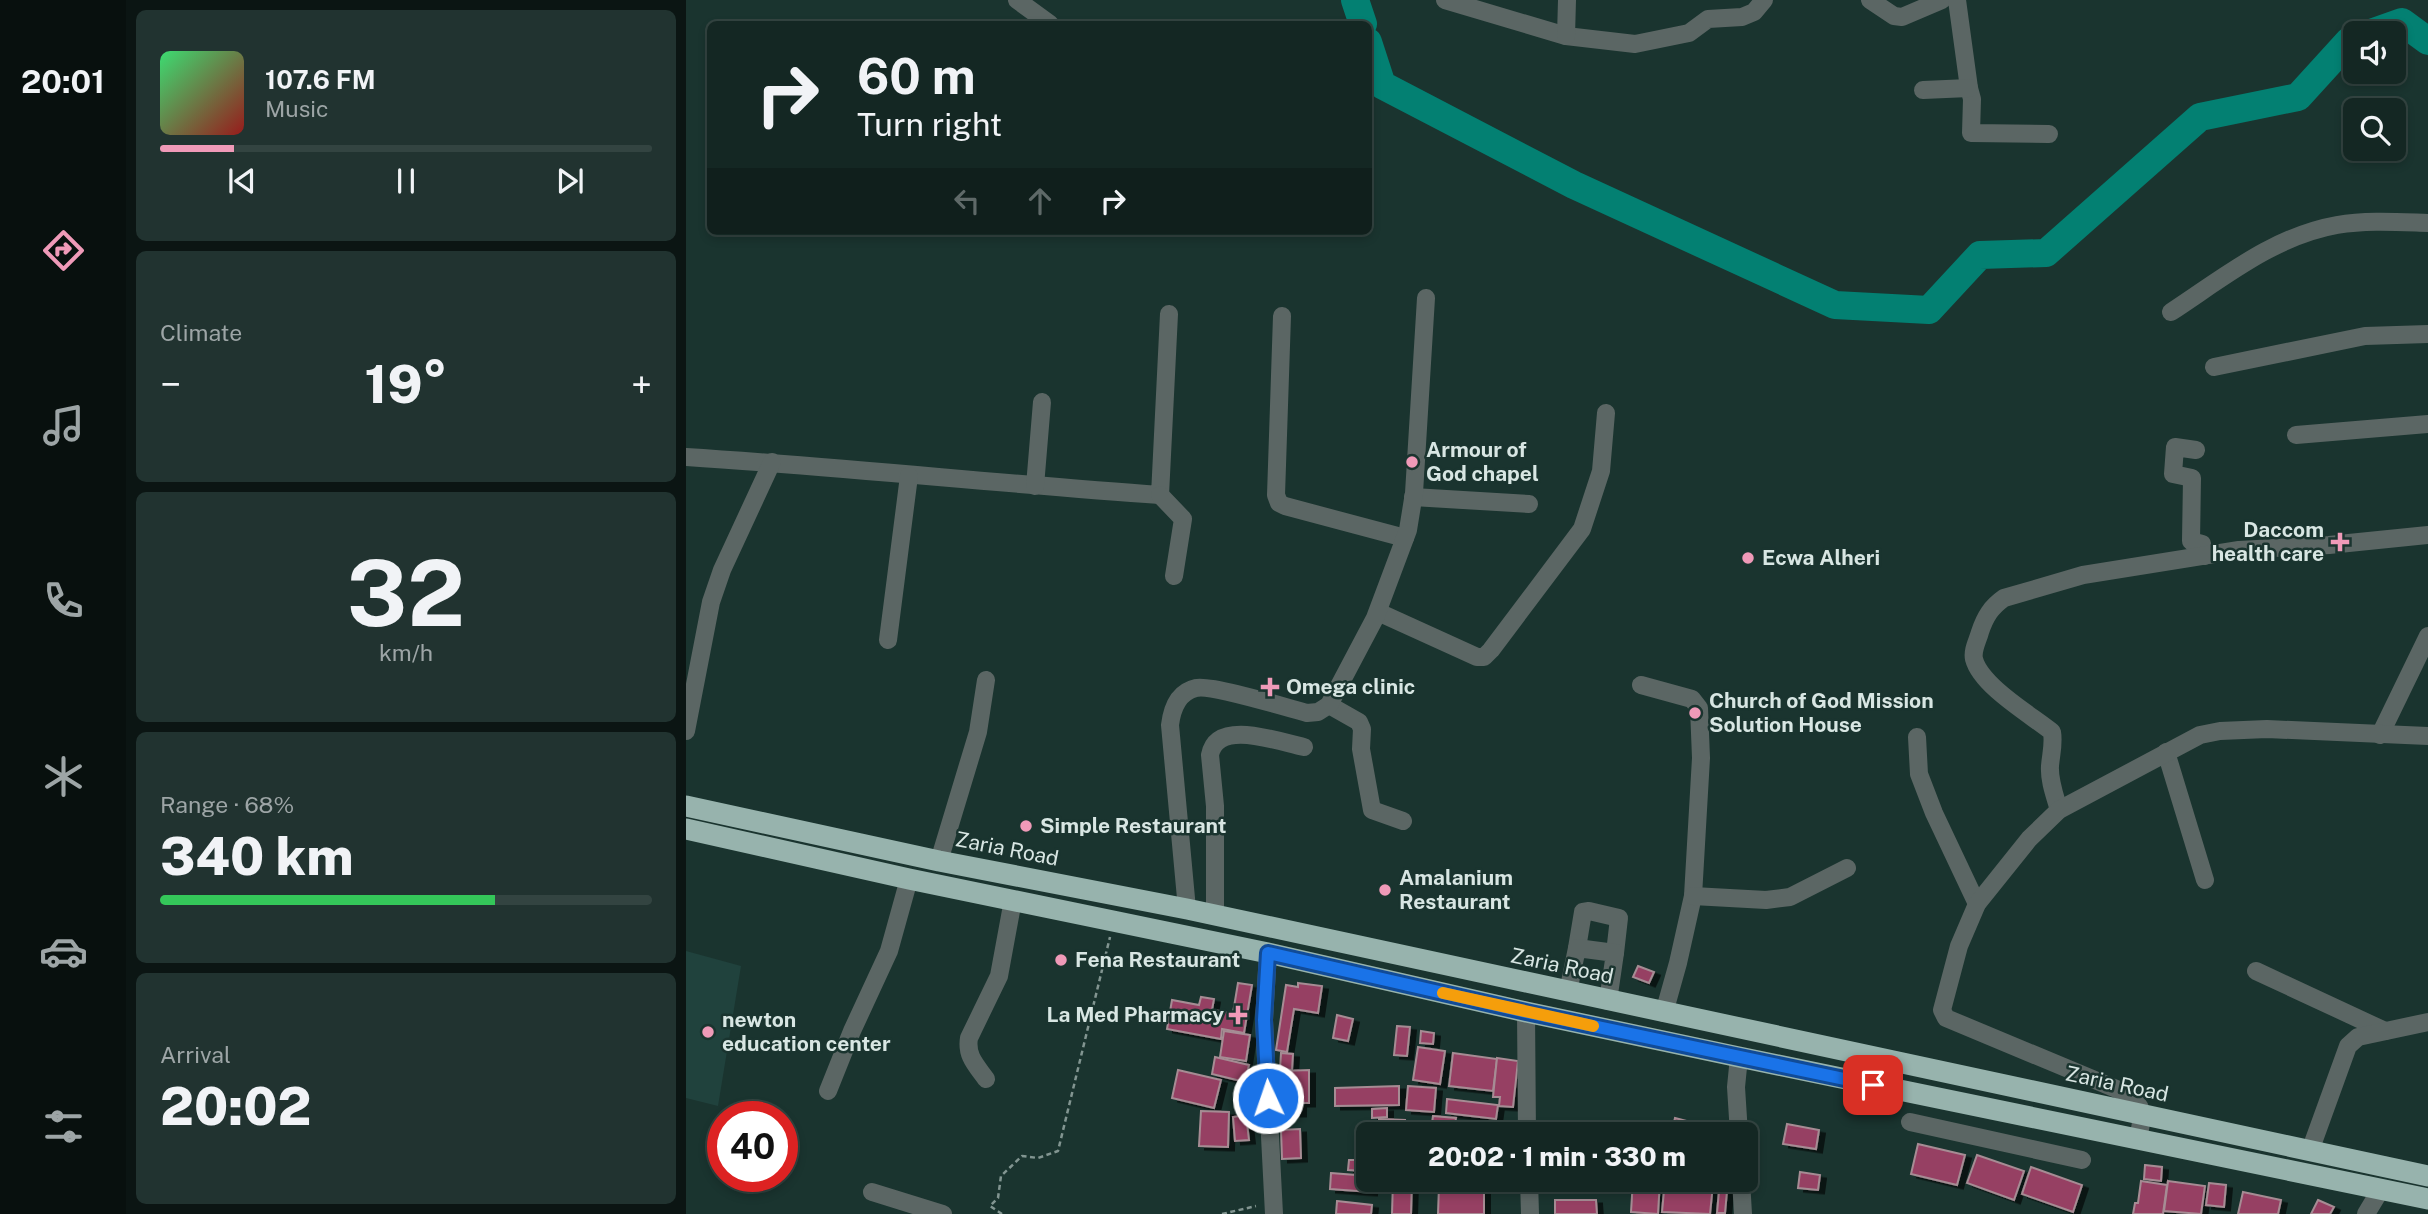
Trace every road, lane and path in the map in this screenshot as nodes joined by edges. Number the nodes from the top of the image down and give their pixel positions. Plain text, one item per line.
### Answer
1 (1017, 0) edge
2 (1446, 0) edge
3 (1567, 0) edge
4 (1764, 0) edge
5 (1870, 0) edge
6 (1942, 0) edge
7 (1957, 0) edge
8 (1046, 21) edge
9 (1566, 36) junction
10 (1969, 88) junction
11 (1923, 90) dead end
12 (2049, 134) dead end
13 (2428, 223) edge
14 (1426, 298) dead end
15 (2171, 312) dead end
16 (1169, 314) dead end
17 (1282, 316) dead end
18 (2428, 334) edge
19 (2214, 367) dead end
20 (1042, 402) dead end
21 (1606, 413) dead end
22 (2428, 424) edge
23 (2296, 435) dead end
24 (2196, 450) dead end
25 (686, 457) edge
26 (772, 462) junction
27 (909, 476) junction
28 (1035, 486) junction
29 (1160, 495) junction
30 (1413, 497) junction
31 (1528, 504) dead end
32 (2428, 536) edge
33 (1405, 538) junction
34 (2204, 556) junction
35 (1174, 576) dead end
36 (1378, 611) junction
37 (2428, 636) edge
38 (888, 640) dead end
39 (986, 680) dead end
40 (1641, 685) dead end
41 (1329, 705) junction
42 (686, 731) edge
43 (2379, 735) junction
44 (2428, 736) edge
45 (1917, 737) dead end
46 (1304, 747) dead end
47 (2166, 752) junction
48 (686, 806) edge
49 (2059, 810) junction
50 (1403, 821) dead end
51 (686, 829) edge
52 (887, 849) junction
53 (939, 861) junction
54 (1847, 868) dead end
55 (880, 873) junction
56 (909, 879) junction
57 (2205, 880) dead end
58 (1693, 895) junction
59 (1013, 900) junction
60 (1977, 904) junction
61 (1187, 909) junction
62 (1215, 915) junction
63 (1114, 920) junction
64 (1577, 948) junction
65 (1268, 953) junction
66 (1615, 953) junction
67 (2256, 971) dead end
68 (1568, 992) junction
69 (1618, 1003) junction
70 (1526, 1012) junction
71 (1664, 1013) junction
72 (2428, 1022) edge
73 (2385, 1031) junction
74 (1623, 1033) junction
75 (1739, 1057) junction
76 (986, 1079) dead end
77 (828, 1091) dead end
78 (2143, 1114) junction
79 (2034, 1118) junction
80 (1527, 1122) edge
81 (1738, 1122) edge
82 (1910, 1122) dead end
83 (2138, 1140) junction
84 (2026, 1148) junction
85 (2310, 1151) junction
86 (2082, 1160) dead end
87 (2428, 1176) edge
88 (2381, 1189) junction
89 (872, 1192) dead end
90 (1529, 1192) edge
91 (1742, 1192) edge
92 (2428, 1199) edge
93 (1274, 1208) edge
94 (943, 1214) edge
95 (1002, 1214) edge
96 (1222, 1214) edge
97 (1530, 1214) edge
98 (1743, 1214) edge
99 (2366, 1214) edge

1 - 8 street
2 - 9 street
3 - 9 street
4 - 9 street
5 - 6 street
7 - 10 street
10 - 11 street
10 - 12 street
13 - 15 street
14 - 30 street
16 - 29 street
17 - 33 street
18 - 19 street
20 - 28 street
21 - 36 street
22 - 23 street
24 - 34 street
25 - 26 street
26 - 27 street
26 - 42 street
27 - 28 street
27 - 38 street
28 - 29 street
29 - 35 street
30 - 31 street
30 - 33 street
32 - 34 street
33 - 36 street
34 - 49 street
36 - 41 street
37 - 43 street
39 - 53 street
40 - 58 street
41 - 50 street
41 - 61 street
43 - 44 street
43 - 47 street
45 - 60 street
46 - 62 street
47 - 49 street
47 - 57 street
48 - 52 highway, Zaria Road
49 - 60 street
51 - 55 highway
52 - 53 highway, Zaria Road
52 - 55 highway
53 - 61 highway, Zaria Road
54 - 58 street
55 - 56 highway
56 - 59 highway
56 - 77 street
58 - 71 street
59 - 63 highway
59 - 76 street
60 - 78 street
61 - 62 highway, Zaria Road
62 - 68 highway, Zaria Road
63 - 65 highway
63 - 95 path
64 - 66 street
64 - 66 street
64 - 68 street
65 - 70 highway
65 - 93 street
66 - 69 street
67 - 73 street
68 - 69 highway, Zaria Road
69 - 71 highway, Zaria Road
69 - 74 highway
70 - 74 highway
70 - 80 street
71 - 78 highway, Zaria Road
72 - 73 street
73 - 85 street
74 - 75 highway
75 - 79 highway
75 - 81 street
78 - 83 street
78 - 85 highway, Zaria Road
79 - 83 highway
79 - 84 street
82 - 84 street
83 - 88 highway
84 - 86 street
85 - 87 highway, Zaria Road
88 - 92 highway
88 - 99 street
89 - 94 street
90 - 97 street
91 - 98 street
93 - 96 path

